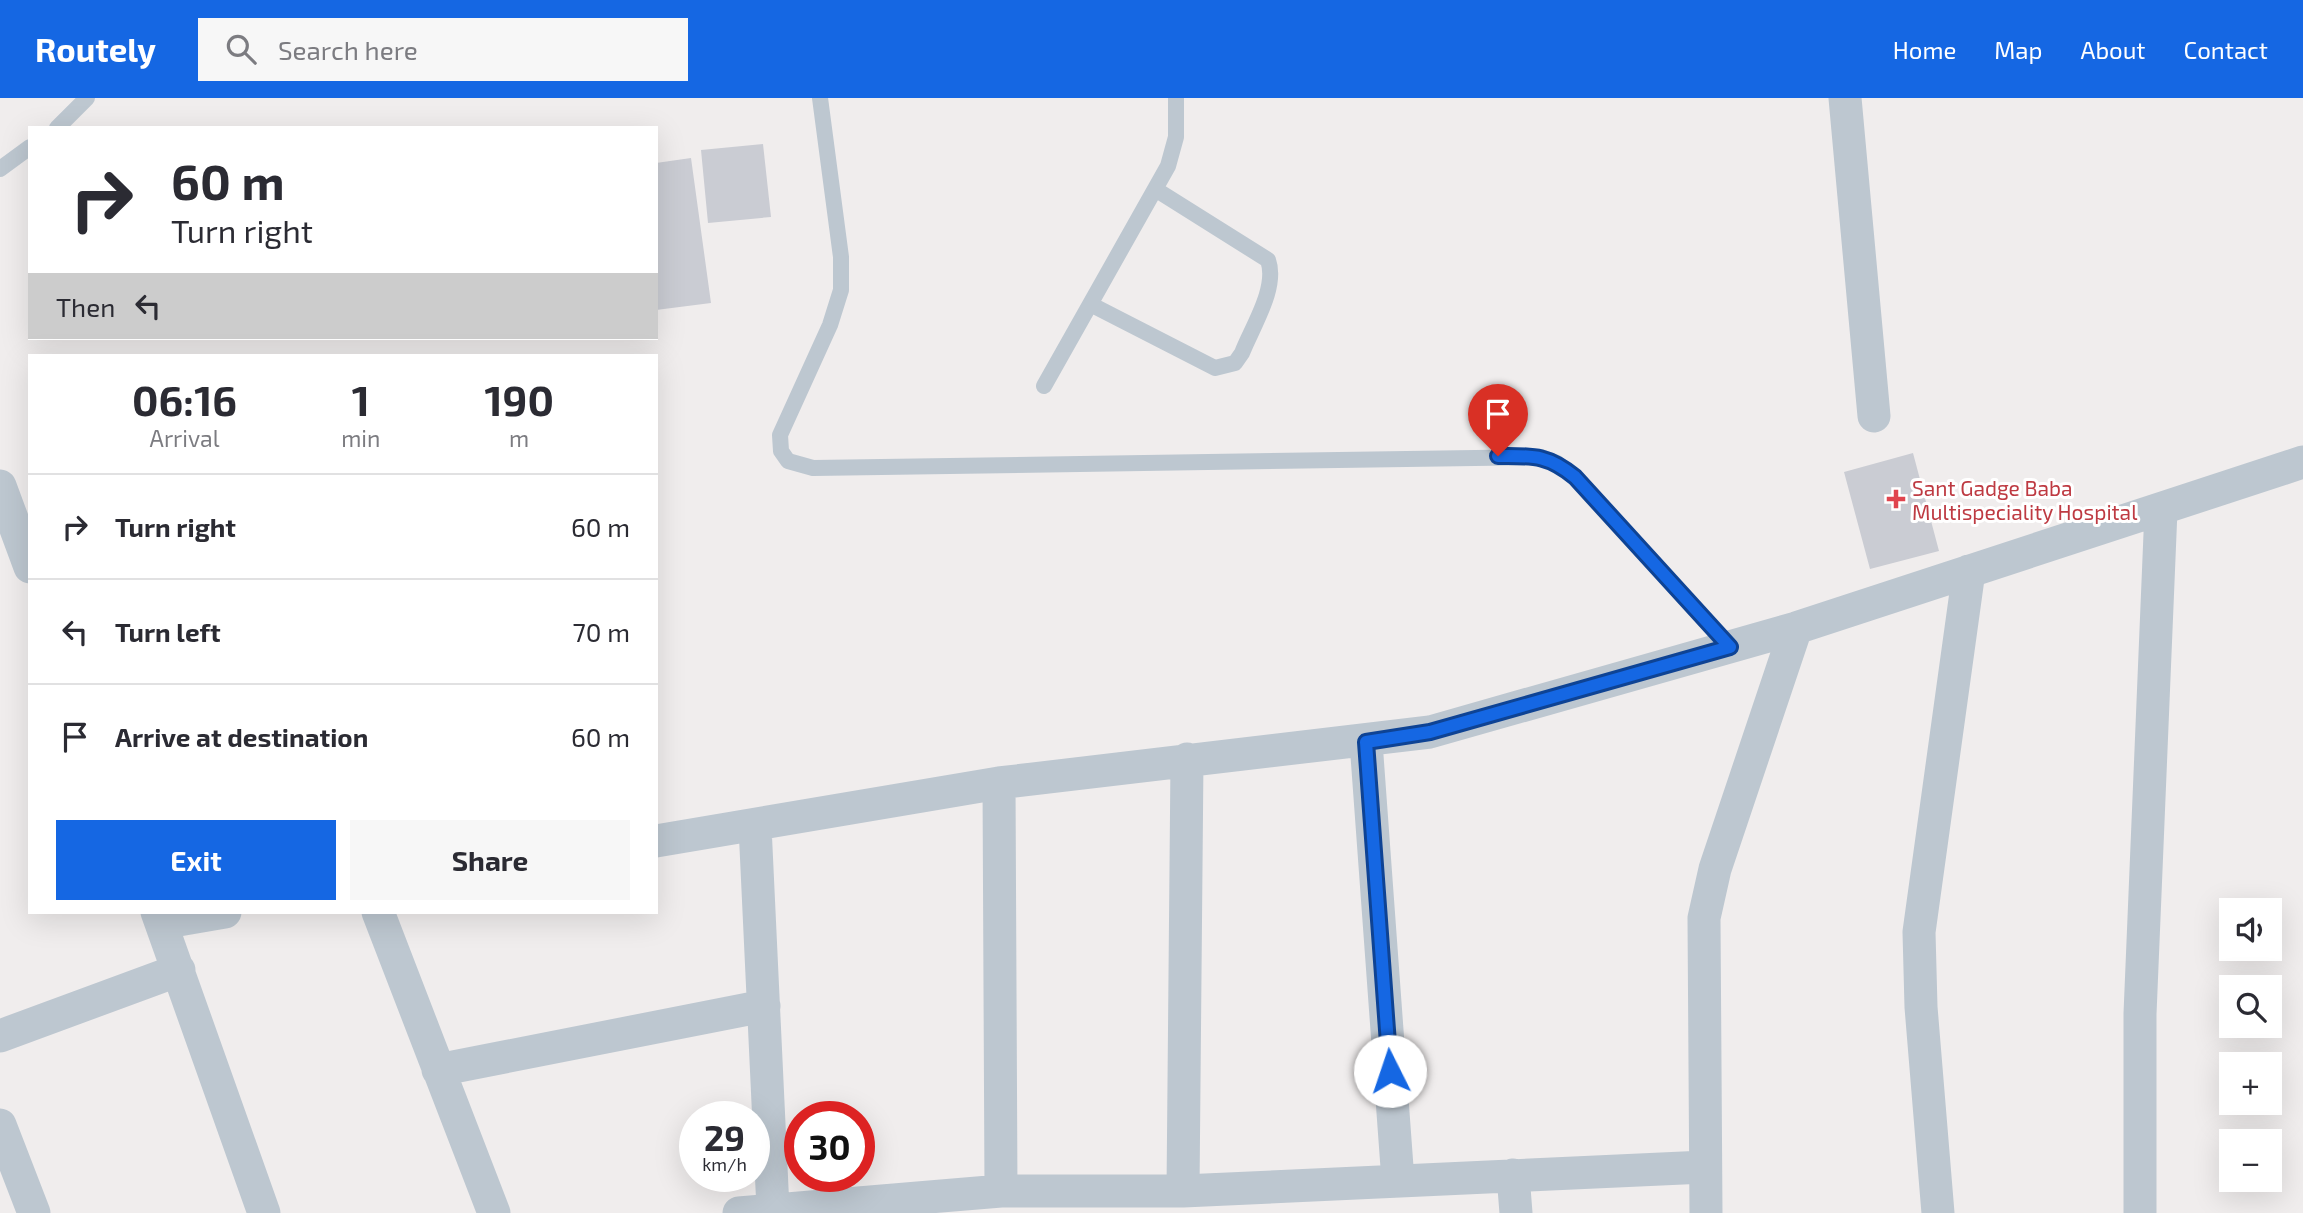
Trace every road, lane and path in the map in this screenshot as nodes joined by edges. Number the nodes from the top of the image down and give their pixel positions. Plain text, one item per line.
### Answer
1 (87, 98) edge
2 (820, 98) edge
3 (1176, 98) edge
4 (1845, 98) edge
5 (60, 126) edge
6 (28, 148) edge
7 (0, 169) edge
8 (1155, 189) junction
9 (1092, 305) junction
10 (1044, 386) dead end
11 (1874, 416) dead end
12 (2303, 463) edge
13 (0, 486) edge
14 (2161, 510) junction
15 (28, 562) edge
16 (1969, 571) junction
17 (1796, 628) junction
18 (1730, 647) junction
19 (1366, 742) junction
20 (1187, 760) junction
21 (999, 783) junction
22 (755, 826) junction
23 (658, 841) edge
24 (199, 914) edge
25 (379, 914) edge
26 (159, 917) edge
27 (179, 970) junction
28 (764, 1006) junction
29 (0, 1036) edge
30 (438, 1070) junction
31 (0, 1125) edge
32 (1704, 1167) junction
33 (1513, 1175) junction
34 (1398, 1181) junction
35 (1001, 1191) junction
36 (1183, 1191) junction
37 (773, 1209) junction
38 (34, 1213) edge
39 (264, 1213) edge
40 (494, 1213) edge
41 (740, 1213) edge
42 (1516, 1213) edge
43 (1706, 1213) edge
44 (1938, 1213) edge
45 (2140, 1213) edge

1 - 5 lane
2 - 18 lane
3 - 8 lane
4 - 11 street
6 - 7 lane
8 - 9 lane
8 - 9 lane
9 - 10 lane
12 - 14 street
13 - 15 street
14 - 16 street
14 - 45 street
16 - 17 street
16 - 44 street
17 - 18 street
17 - 32 street
18 - 19 street
19 - 20 street
19 - 34 street
20 - 21 street
20 - 36 street
21 - 22 street
21 - 35 street
22 - 23 street
22 - 28 street
24 - 26 street
25 - 30 street
26 - 27 street
27 - 29 street
27 - 39 street
28 - 30 street
28 - 37 street
30 - 40 street
31 - 38 street
32 - 33 street
32 - 43 street
33 - 34 street
33 - 42 street
34 - 36 street
35 - 36 street
35 - 37 street
37 - 41 street

